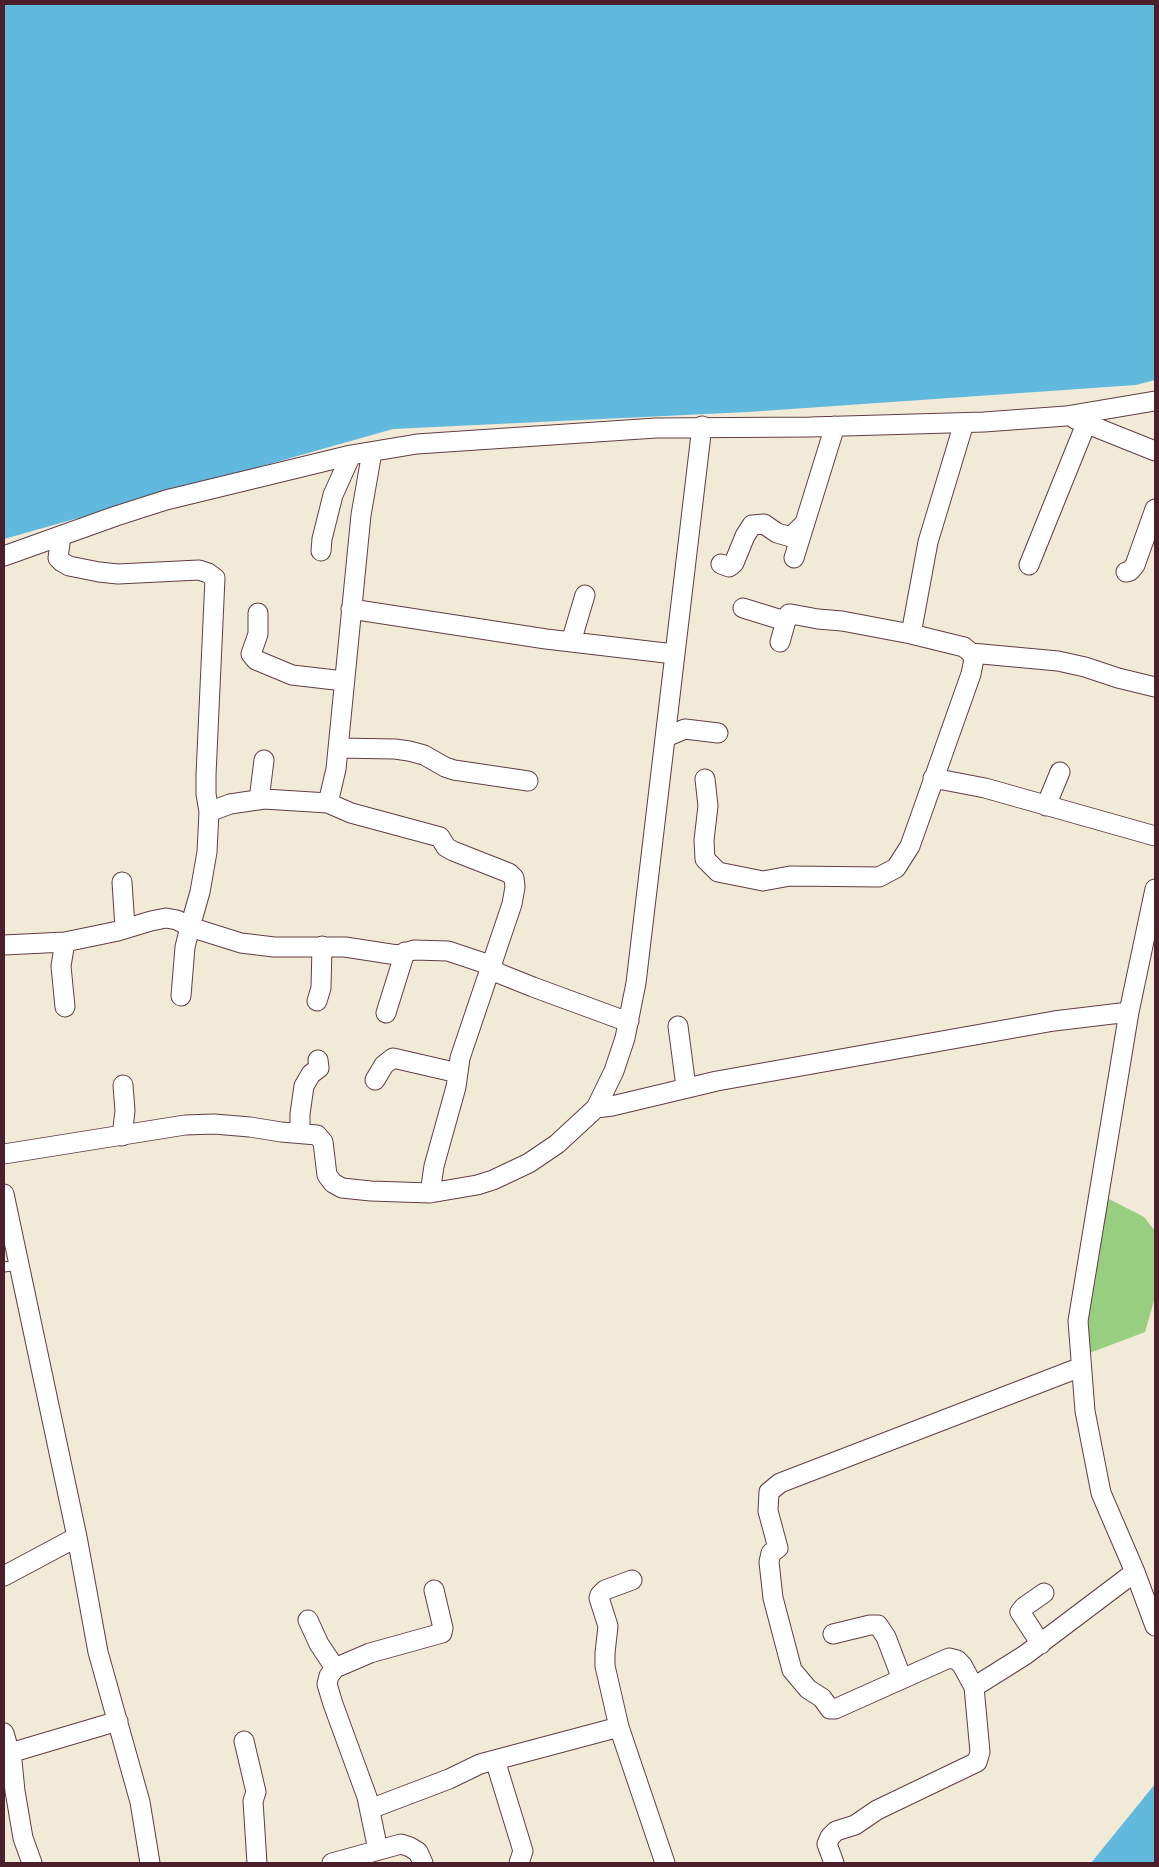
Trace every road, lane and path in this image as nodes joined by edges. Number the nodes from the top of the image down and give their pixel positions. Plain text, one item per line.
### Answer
1 (1155, 401) edge
2 (1066, 416) junction
3 (964, 423) junction
4 (1086, 424) junction
5 (702, 426) junction
6 (835, 426) junction
7 (1155, 451) edge
8 (372, 452) junction
9 (351, 455) junction
10 (1155, 509) edge
11 (805, 523) junction
12 (61, 536) junction
13 (321, 551) dead end
14 (4, 556) edge
15 (794, 558) dead end
16 (721, 564) dead end
17 (1029, 565) dead end
18 (1126, 572) dead end
19 (585, 595) dead end
20 (351, 608) junction
21 (743, 608) dead end
22 (258, 613) dead end
23 (785, 621) junction
24 (912, 634) junction
25 (571, 642) junction
26 (780, 642) dead end
27 (971, 653) junction
28 (674, 654) junction
29 (344, 681) junction
30 (1155, 687) edge
31 (718, 733) dead end
32 (666, 737) junction
33 (338, 748) junction
34 (264, 760) dead end
35 (1060, 772) dead end
36 (933, 778) junction
37 (705, 779) dead end
38 (528, 781) dead end
39 (258, 800) junction
40 (328, 803) junction
41 (1046, 806) junction
42 (209, 812) junction
43 (1155, 836) edge
44 (122, 882) dead end
45 (1155, 889) edge
46 (190, 927) junction
47 (124, 928) junction
48 (65, 942) junction
49 (4, 945) edge
50 (322, 946) junction
51 (405, 952) junction
52 (490, 965) junction
53 (181, 996) dead end
54 (317, 1001) dead end
55 (65, 1007) dead end
56 (1129, 1012) junction
57 (386, 1013) dead end
58 (629, 1020) junction
59 (678, 1026) dead end
60 (318, 1060) dead end
61 (458, 1073) junction
62 (376, 1080) dead end
63 (123, 1085) dead end
64 (686, 1087) junction
65 (596, 1108) junction
66 (300, 1133) junction
67 (122, 1136) junction
68 (4, 1154) edge
69 (430, 1193) junction
70 (4, 1194) edge
71 (11, 1266) edge
72 (1081, 1367) junction
73 (77, 1537) junction
74 (1135, 1572) junction
75 (4, 1576) edge
76 (632, 1580) dead end
77 (434, 1590) dead end
78 (1044, 1593) dead end
79 (308, 1620) dead end
80 (1155, 1626) edge
81 (833, 1634) dead end
82 (1041, 1644) junction
83 (335, 1668) junction
84 (902, 1679) junction
85 (974, 1687) junction
86 (118, 1721) junction
87 (619, 1727) junction
88 (4, 1733) edge
89 (244, 1741) dead end
90 (10, 1753) junction
91 (495, 1760) junction
92 (370, 1809) junction
93 (378, 1850) junction
94 (32, 1863) edge
95 (150, 1863) edge
96 (257, 1863) edge
97 (332, 1863) edge
98 (423, 1863) edge
99 (519, 1863) edge
100 (665, 1863) edge
101 (834, 1863) edge

1 - 2 street
2 - 3 street
2 - 4 street
3 - 6 street
3 - 24 street
4 - 7 street
4 - 17 street
5 - 6 street
5 - 8 street
5 - 28 street
6 - 11 street
8 - 9 street
8 - 20 street
9 - 12 street
9 - 13 street
10 - 18 street
11 - 15 street
11 - 16 street
12 - 14 street
12 - 42 street
19 - 25 street
20 - 25 street
20 - 29 street
21 - 23 street
22 - 29 street
23 - 24 street
23 - 26 street
24 - 27 street
25 - 28 street
27 - 30 street
27 - 36 street
28 - 32 street
29 - 33 street
31 - 32 street
32 - 58 street
33 - 38 street
33 - 40 street
34 - 39 street
35 - 41 street
36 - 37 street
36 - 41 street
39 - 40 street
39 - 42 street
40 - 52 street
41 - 43 street
42 - 46 street
44 - 47 street
45 - 56 street
46 - 47 street
46 - 50 street
46 - 53 street
47 - 48 street
48 - 49 street
48 - 55 street
50 - 51 street
50 - 54 street
51 - 52 street
51 - 57 street
52 - 58 street
52 - 61 street
56 - 64 street
56 - 72 street
58 - 65 street
59 - 64 street
60 - 66 street
61 - 62 street
61 - 69 street
63 - 67 street
64 - 65 street
65 - 69 street
66 - 67 street
66 - 69 street
67 - 68 street
70 - 71 street
71 - 73 street
72 - 74 street
72 - 84 street
73 - 75 street
73 - 86 street
74 - 80 street
74 - 82 street
76 - 87 street
77 - 83 street
78 - 82 street
79 - 83 street
81 - 84 street
82 - 85 street
83 - 92 street
84 - 85 street
85 - 101 street
86 - 90 street
86 - 95 street
87 - 91 street
87 - 100 street
88 - 90 street
89 - 96 street
90 - 94 street
91 - 92 street
91 - 99 street
92 - 93 street
93 - 97 street
93 - 98 street

